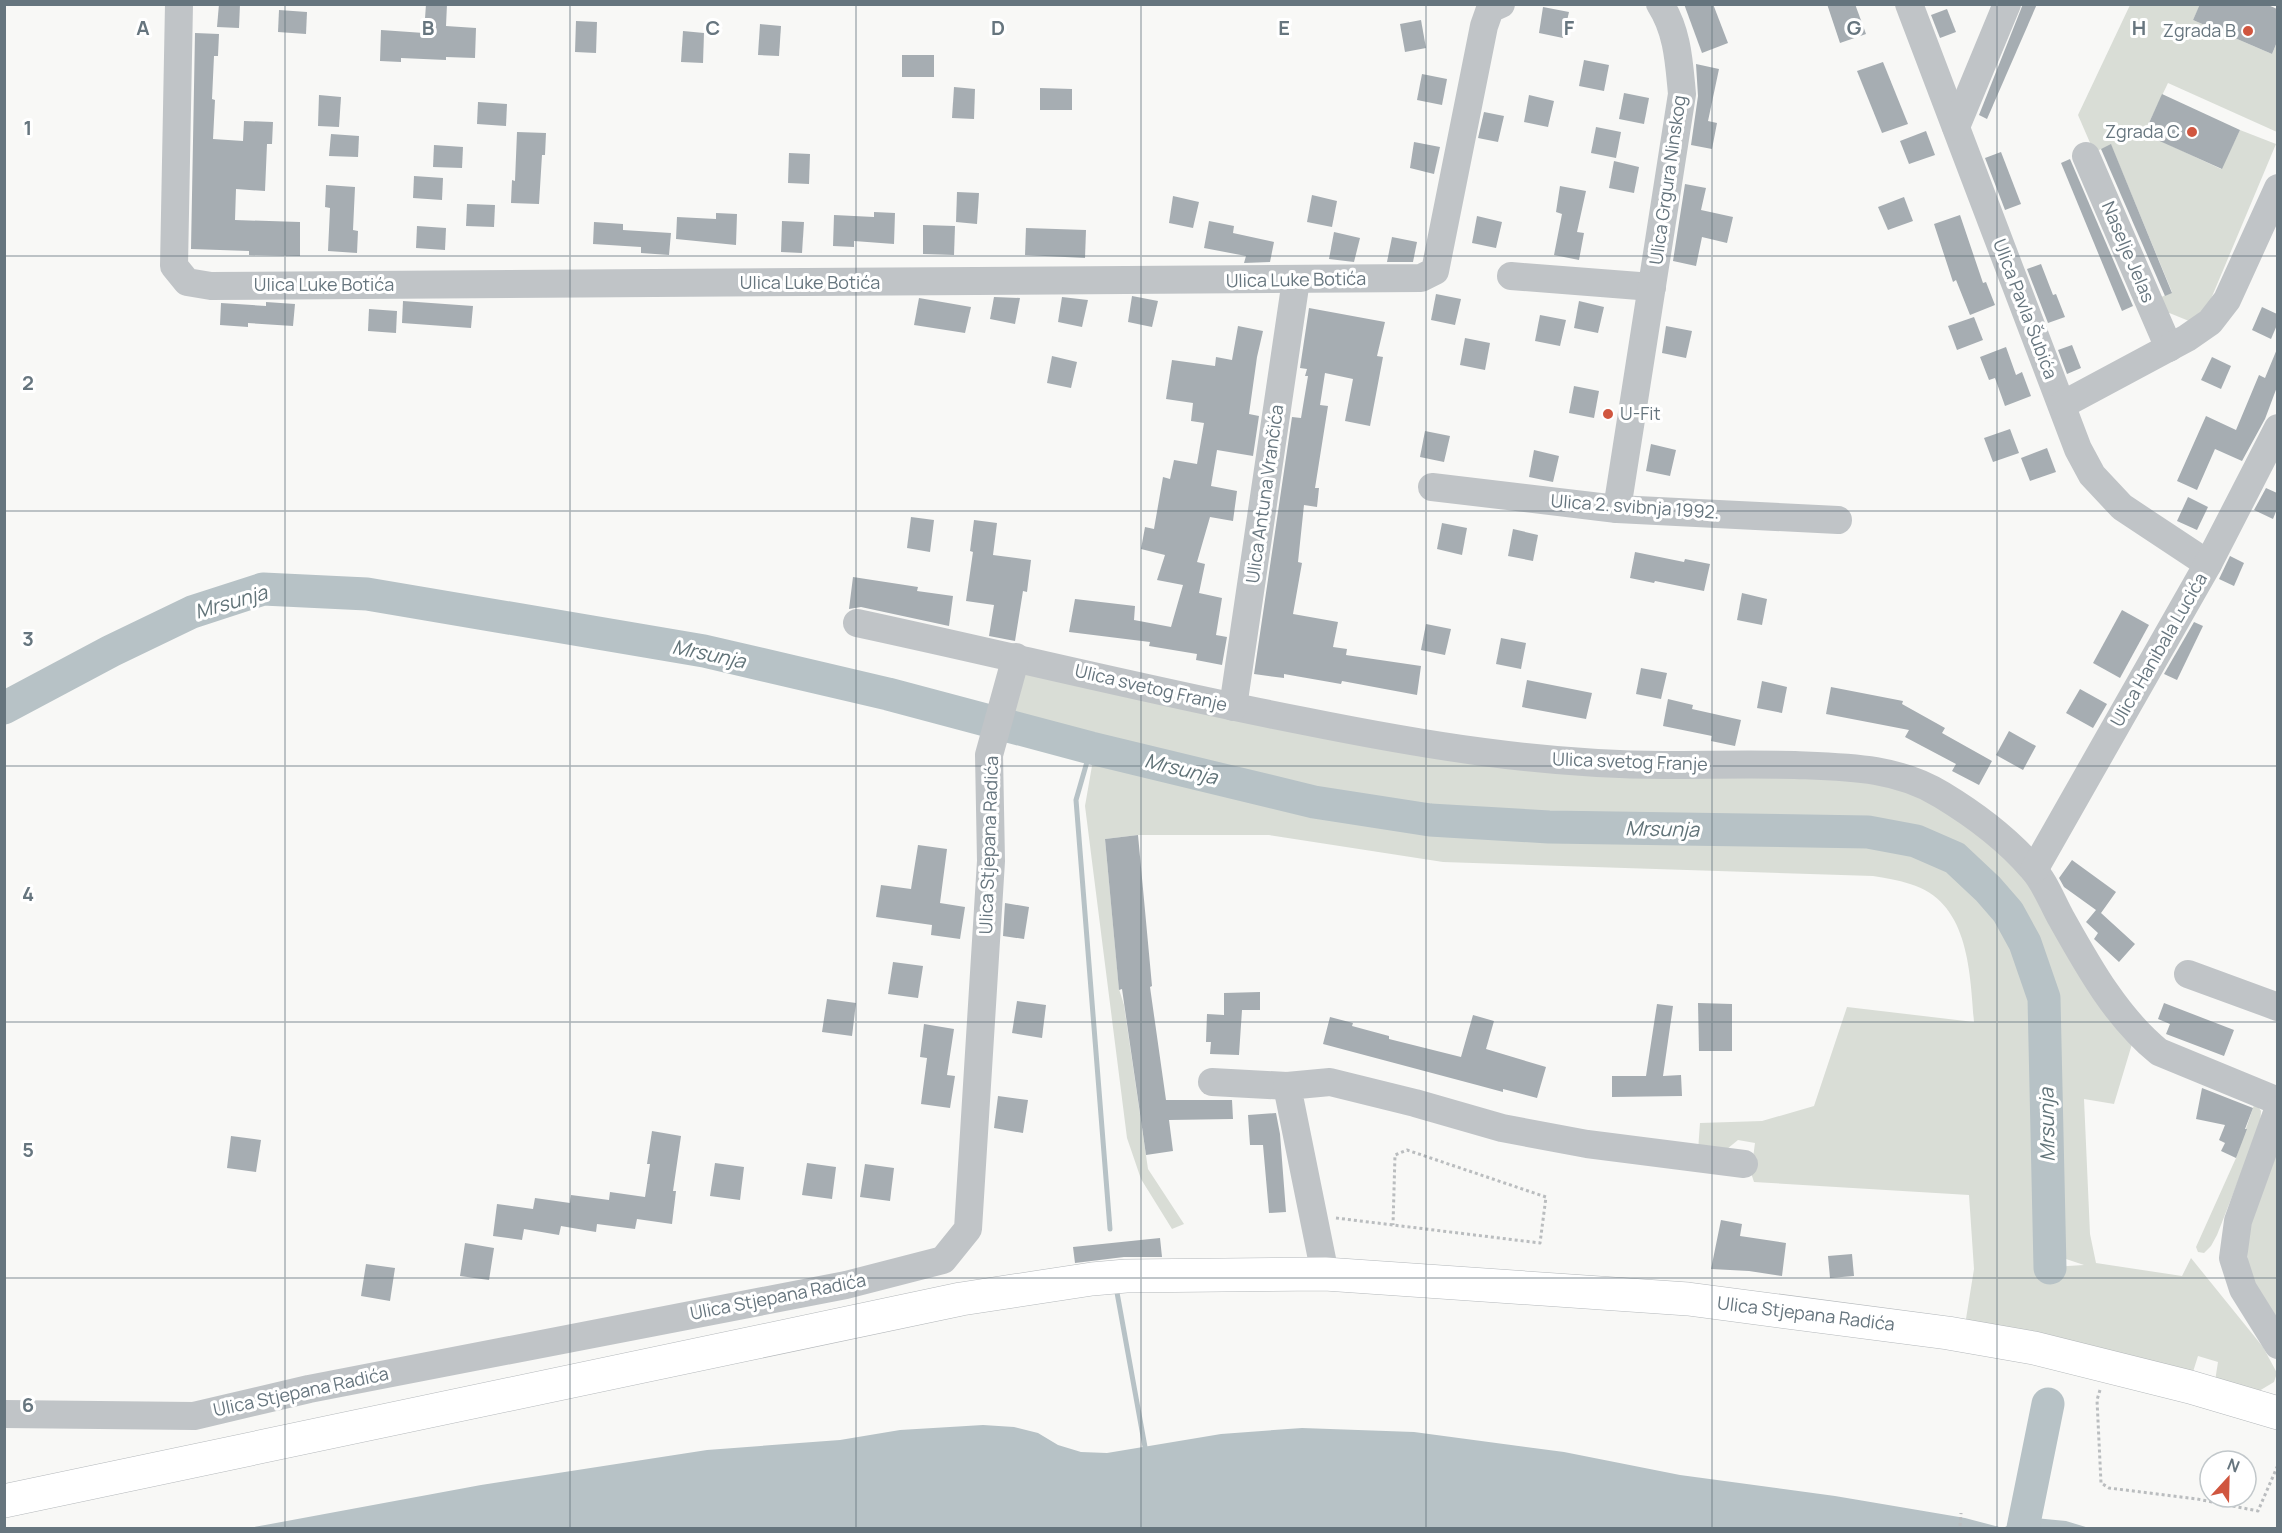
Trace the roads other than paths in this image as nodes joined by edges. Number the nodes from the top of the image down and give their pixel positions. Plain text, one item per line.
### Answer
1 (179, 4) edge
2 (1501, 4) edge
3 (1660, 4) edge
4 (1910, 4) edge
5 (2007, 4) edge
6 (1956, 127) junction
7 (2086, 156) dead end
8 (2277, 188) edge
9 (1511, 276) dead end
10 (1296, 280) junction
11 (1652, 287) junction
12 (2169, 348) junction
13 (2062, 405) junction
14 (2277, 428) edge
15 (1432, 487) dead end
16 (1617, 509) junction
17 (1838, 520) dead end
18 (2208, 564) junction
19 (857, 624) dead end
20 (1012, 669) junction
21 (1233, 707) junction
22 (2034, 870) junction
23 (2188, 974) dead end
24 (2277, 1007) edge
25 (1212, 1082) dead end
26 (1287, 1086) junction
27 (2277, 1101) edge
28 (2277, 1110) edge
29 (1744, 1164) dead end
30 (1325, 1274) junction
31 (2277, 1345) edge
32 (2277, 1413) edge
33 (4, 1414) edge
34 (4, 1501) edge

1 - 10 street, Ulica Luke Botića
2 - 10 street, Ulica Luke Botića
3 - 11 street, Ulica Grgura Ninskog
4 - 6 street, Ulica Pavla Šubića
5 - 6 street
6 - 13 street, Ulica Pavla Šubića
7 - 12 street, Naselje Jelas
8 - 12 street
9 - 11 street, Ulica Grgura Ninskog
10 - 21 street, Ulica Antuna Vrančića
11 - 16 street, Ulica Grgura Ninskog
12 - 13 street
13 - 18 street, Ulica Pavla Šubića
14 - 18 street, Ulica Hanibala Lucića
15 - 16 street, Ulica 2. svibnja 1992.
16 - 17 street, Ulica 2. svibnja 1992.
18 - 22 street, Ulica Hanibala Lucića
19 - 20 street, Ulica svetog Franje
20 - 21 street, Ulica svetog Franje
20 - 33 street, Ulica Stjepana Radića
21 - 22 street, Ulica svetog Franje
22 - 27 street, Ulica svetog Franje
23 - 24 street
25 - 26 street
26 - 29 street
26 - 30 street
28 - 31 street
30 - 32 main road, Ulica Stjepana Radića
30 - 34 main road, Ulica Stjepana Radića

